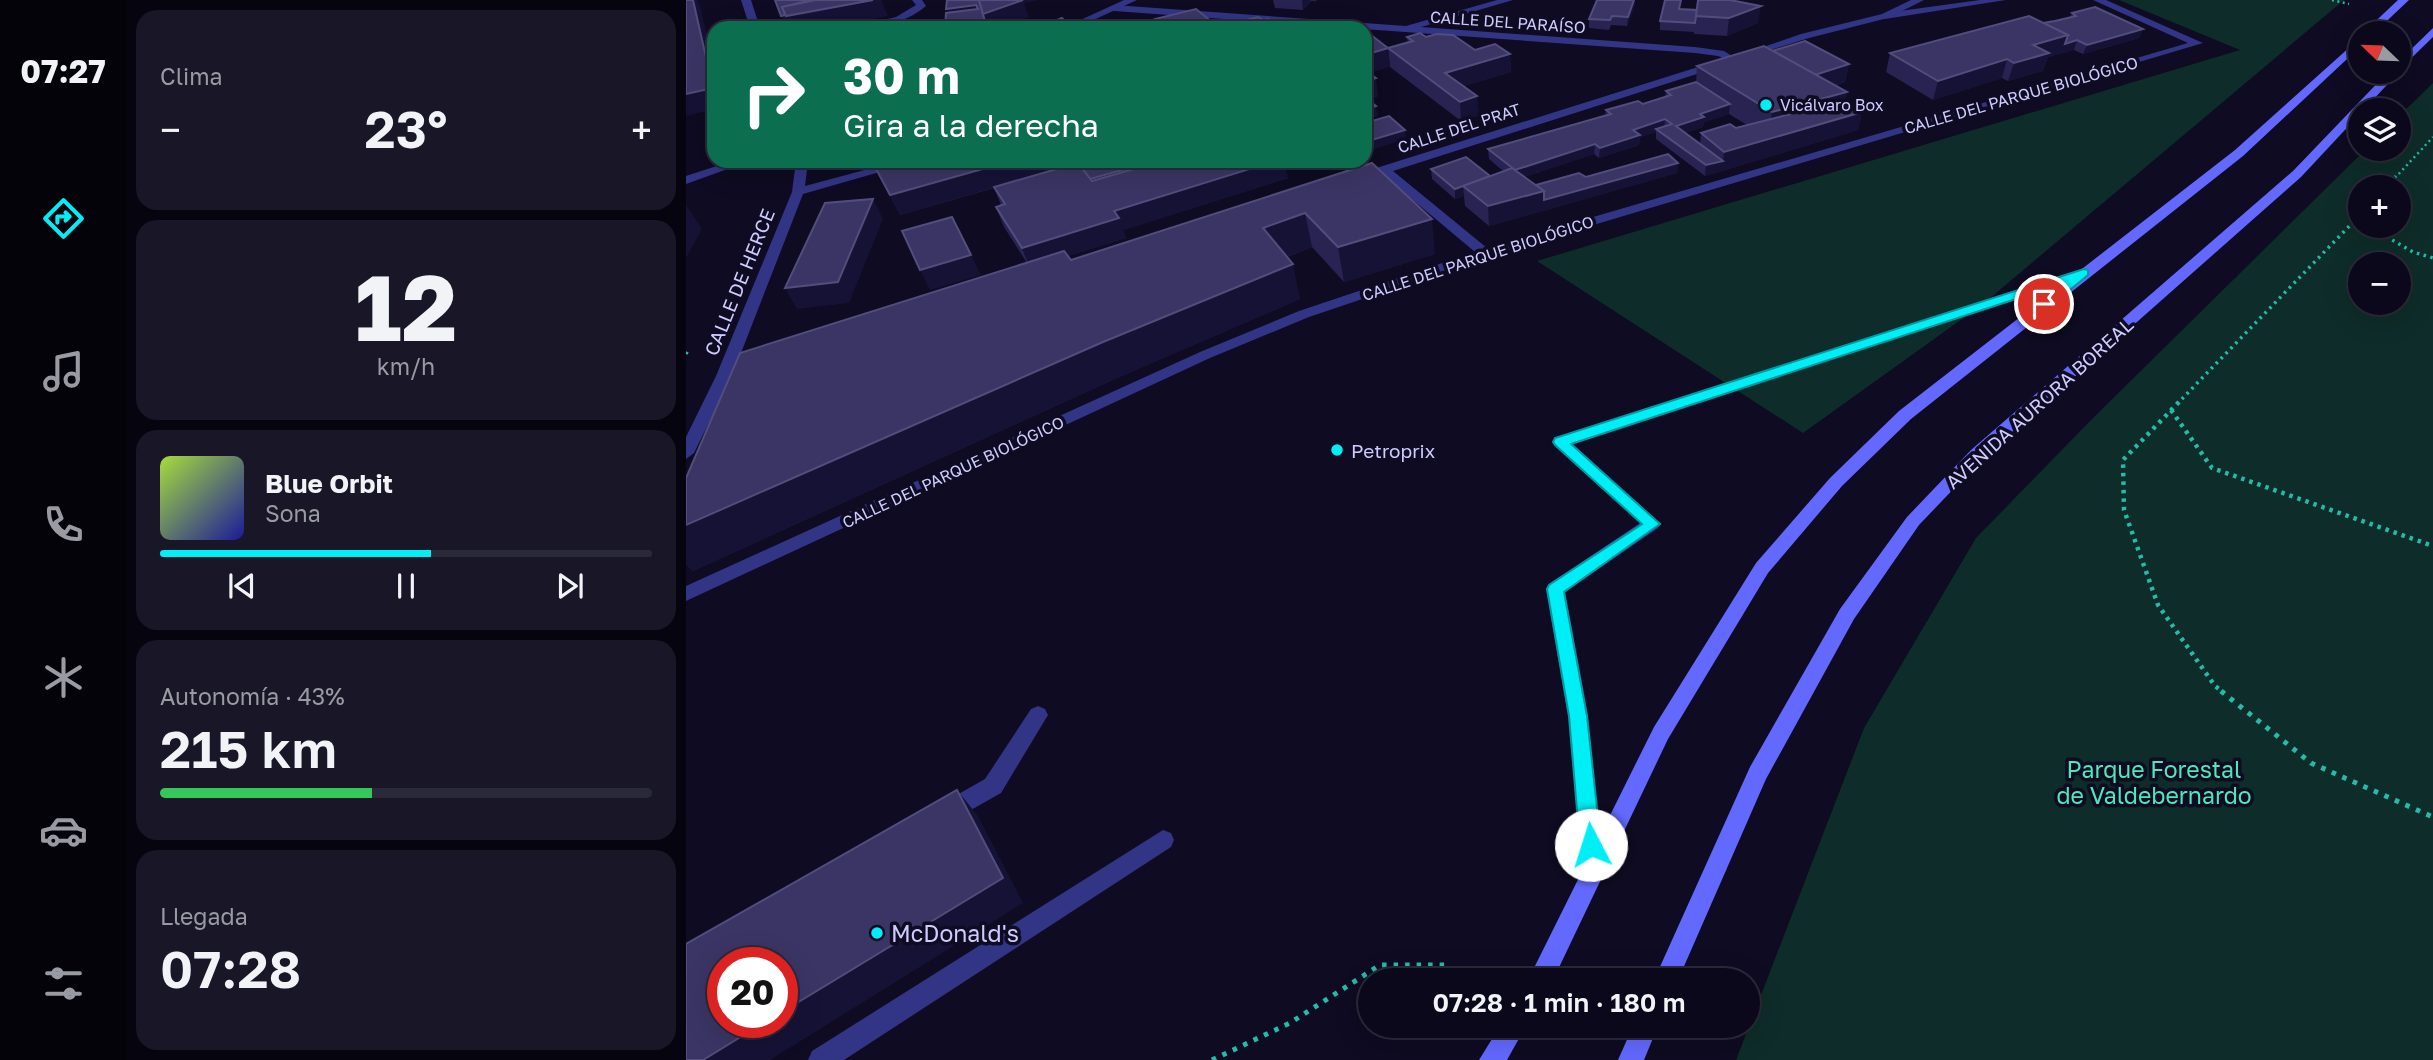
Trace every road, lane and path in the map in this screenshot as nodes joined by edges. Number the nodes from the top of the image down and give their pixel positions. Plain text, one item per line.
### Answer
1 (746, 0) edge
2 (917, 0) edge
3 (1132, 0) edge
4 (1508, 0) edge
5 (1919, 0) edge
6 (2001, 0) edge
7 (2098, 0) edge
8 (2332, 0) edge
9 (2404, 0) edge
10 (2349, 4) dead end
11 (1114, 8) junction
12 (1885, 16) junction
13 (753, 21) edge
14 (889, 21) edge
15 (1084, 21) edge
16 (1281, 21) edge
17 (2381, 21) edge
18 (1372, 28) edge
19 (1397, 30) junction
20 (2433, 31) edge
21 (1372, 36) edge
22 (2348, 52) edge
23 (2412, 53) edge
24 (1732, 59) junction
25 (2383, 84) edge
26 (2433, 137) edge
27 (723, 168) edge
28 (801, 168) edge
29 (886, 168) edge
30 (1384, 170) junction
31 (2397, 175) edge
32 (686, 180) edge
33 (1345, 182) edge
34 (798, 192) junction
35 (2348, 230) edge
36 (2390, 238) edge
37 (1485, 253) junction
38 (2433, 258) edge
39 (2084, 272) junction
40 (689, 348) dead end
41 (686, 354) edge
42 (2171, 410) junction
43 (686, 453) edge
44 (2433, 546) edge
45 (686, 594) edge
46 (1038, 715) dead end
47 (2433, 817) edge
48 (934, 820) edge
49 (1163, 840) dead end
50 (1593, 871) junction
51 (1448, 965) dead end
52 (1546, 968) edge
53 (1671, 968) edge
54 (1506, 1038) edge
55 (1641, 1038) edge
56 (821, 1060) edge
57 (1212, 1060) edge
58 (1492, 1060) edge
59 (1631, 1060) edge

1 - 13 street
2 - 14 street
3 - 11 street
4 - 19 street
5 - 12 street, CALLE DEL PRAT
6 - 12 street, CALLE DEL PRAT
7 - 37 street, CALLE DEL PARQUE BIOLÓGICO
8 - 10 path
9 - 17 main road
11 - 15 street
11 - 16 street, CALLE DEL PARAÍSO
12 - 24 street, CALLE DEL PRAT
18 - 19 street, CALLE DEL PARAÍSO
19 - 21 street
19 - 24 street, CALLE DEL PARAÍSO
20 - 23 main road
22 - 39 main road
24 - 30 street, CALLE DEL PRAT
25 - 53 main road, AVENIDA AURORA BOREAL
26 - 31 path
27 - 32 street
28 - 34 street, CALLE DE HERCE
29 - 34 street
30 - 33 street, CALLE DEL PRAT
30 - 37 street
34 - 43 street, CALLE DE HERCE
35 - 42 path
36 - 38 path
37 - 45 street, CALLE DEL PARQUE BIOLÓGICO
39 - 50 main road
39 - 50 street
40 - 41 path
42 - 44 path
42 - 47 path
46 - 48 street
49 - 56 street
50 - 52 main road
51 - 57 path
54 - 58 main road
55 - 59 main road

